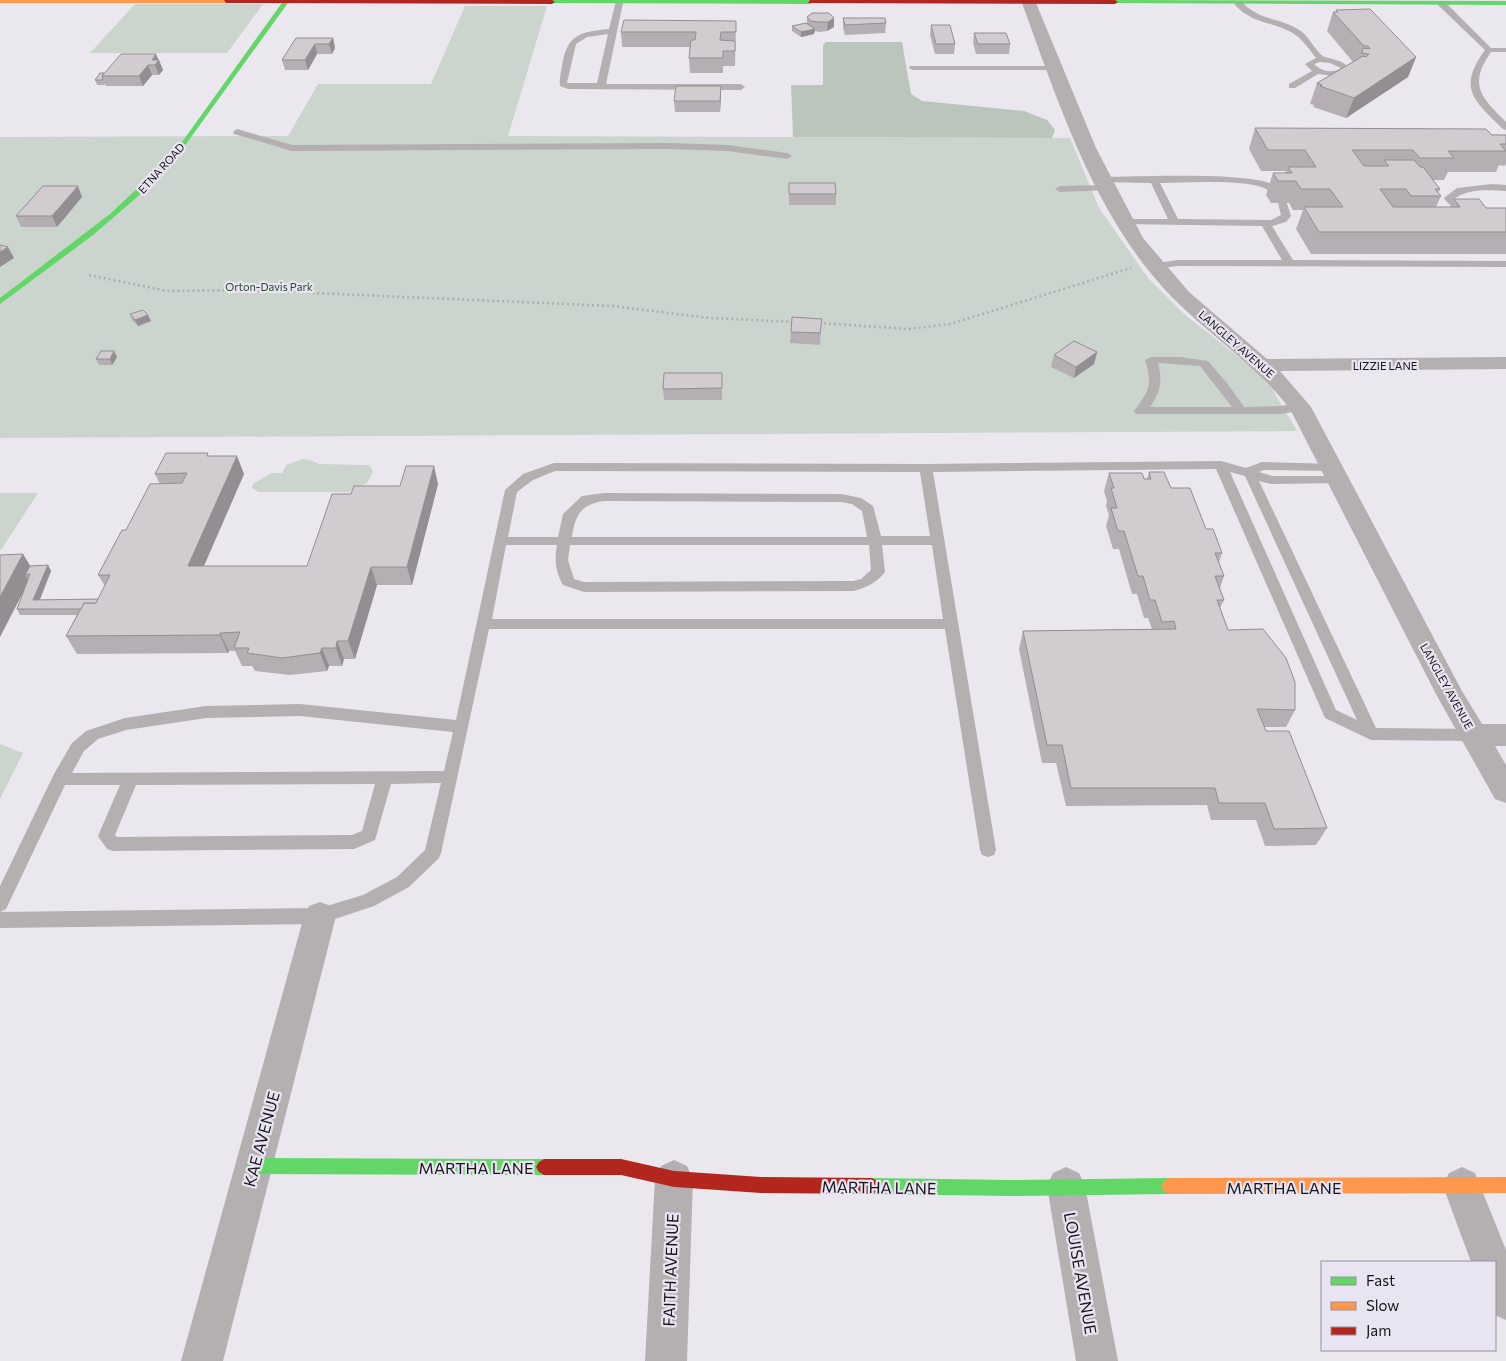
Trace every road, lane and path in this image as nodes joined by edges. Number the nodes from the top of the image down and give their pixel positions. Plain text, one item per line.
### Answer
1 (0, 1) edge
2 (286, 1) edge
3 (615, 2) edge
4 (1030, 3) junction
5 (1238, 3) junction
6 (1441, 3) junction
7 (1506, 4) edge
8 (612, 31) junction
9 (1489, 50) junction
10 (1506, 50) edge
11 (1322, 60) junction
12 (913, 68) dead end
13 (1054, 68) junction
14 (1316, 71) junction
15 (601, 86) junction
16 (1292, 86) dead end
17 (741, 87) dead end
18 (1506, 127) edge
19 (237, 132) dead end
20 (787, 156) dead end
21 (1154, 180) junction
22 (1104, 184) junction
23 (1506, 188) edge
24 (1060, 189) dead end
25 (1506, 213) edge
26 (1124, 222) junction
27 (1174, 222) junction
28 (1265, 223) junction
29 (1153, 263) junction
30 (1289, 263) junction
31 (1506, 264) edge
32 (89, 274) dead end
33 (0, 302) edge
34 (799, 322) edge
35 (819, 323) edge
36 (1506, 363) edge
37 (1263, 365) junction
38 (1300, 407) junction
39 (1240, 410) junction
40 (1221, 465) junction
41 (926, 468) junction
42 (1249, 472) junction
43 (1336, 473) junction
44 (938, 540) junction
45 (501, 541) junction
46 (564, 541) junction
47 (875, 541) junction
48 (484, 624) junction
49 (952, 624) junction
50 (462, 727) junction
51 (1371, 734) junction
52 (1474, 735) junction
53 (1506, 736) edge
54 (451, 776) junction
55 (385, 777) junction
56 (60, 779) junction
57 (131, 779) junction
58 (1506, 791) edge
59 (988, 850) dead end
60 (0, 904) edge
61 (320, 916) junction
62 (0, 920) edge
63 (254, 1166) junction
64 (674, 1179) junction
65 (1506, 1185) edge
66 (1066, 1186) junction
67 (1462, 1186) junction
68 (1492, 1261) edge
69 (1496, 1274) edge
70 (1506, 1300) edge
71 (202, 1361) edge
72 (666, 1361) edge
73 (1097, 1361) edge

1 - 2 street
2 - 3 street
2 - 33 street, ETNA ROAD
3 - 4 street
3 - 8 lane
4 - 5 street
4 - 13 street, LANGLEY AVENUE
5 - 6 street
5 - 11 lane
6 - 7 street
6 - 9 lane
8 - 15 lane
8 - 15 lane
9 - 10 lane
9 - 18 lane
11 - 14 lane
11 - 14 lane
12 - 13 lane
13 - 22 street, LANGLEY AVENUE
14 - 16 lane
15 - 17 lane
19 - 20 lane
21 - 22 lane
21 - 27 lane
21 - 28 lane
22 - 24 lane
22 - 26 street, LANGLEY AVENUE
23 - 25 lane
26 - 27 lane
26 - 29 street, LANGLEY AVENUE
27 - 28 lane
28 - 30 lane
29 - 30 lane
29 - 35 path
29 - 37 street, LANGLEY AVENUE
30 - 31 lane
32 - 34 path
36 - 37 street, LIZZIE LANE
37 - 38 street, LANGLEY AVENUE
38 - 39 lane
38 - 43 street, LANGLEY AVENUE
39 - 39 lane
40 - 41 lane
40 - 42 lane
40 - 51 lane
41 - 44 lane
41 - 45 lane
42 - 43 lane
42 - 51 lane
43 - 52 street, LANGLEY AVENUE
44 - 47 lane
44 - 49 lane
45 - 46 lane
45 - 48 lane
46 - 47 lane
46 - 47 lane
46 - 47 lane
48 - 49 lane
48 - 50 lane
49 - 59 lane
50 - 54 lane
50 - 56 lane
51 - 52 lane
52 - 53 street
52 - 58 street, LANGLEY AVENUE
54 - 55 lane
54 - 61 lane
55 - 57 lane
55 - 57 lane
56 - 57 lane
56 - 60 lane
61 - 62 lane
61 - 63 street, KAE AVENUE
63 - 64 street, MARTHA LANE
63 - 71 street, KAE AVENUE
64 - 66 street, MARTHA LANE
64 - 72 street, FAITH AVENUE
65 - 67 street, MARTHA LANE
66 - 67 street, MARTHA LANE
66 - 73 street, LOUISE AVENUE
67 - 68 street
69 - 70 street

